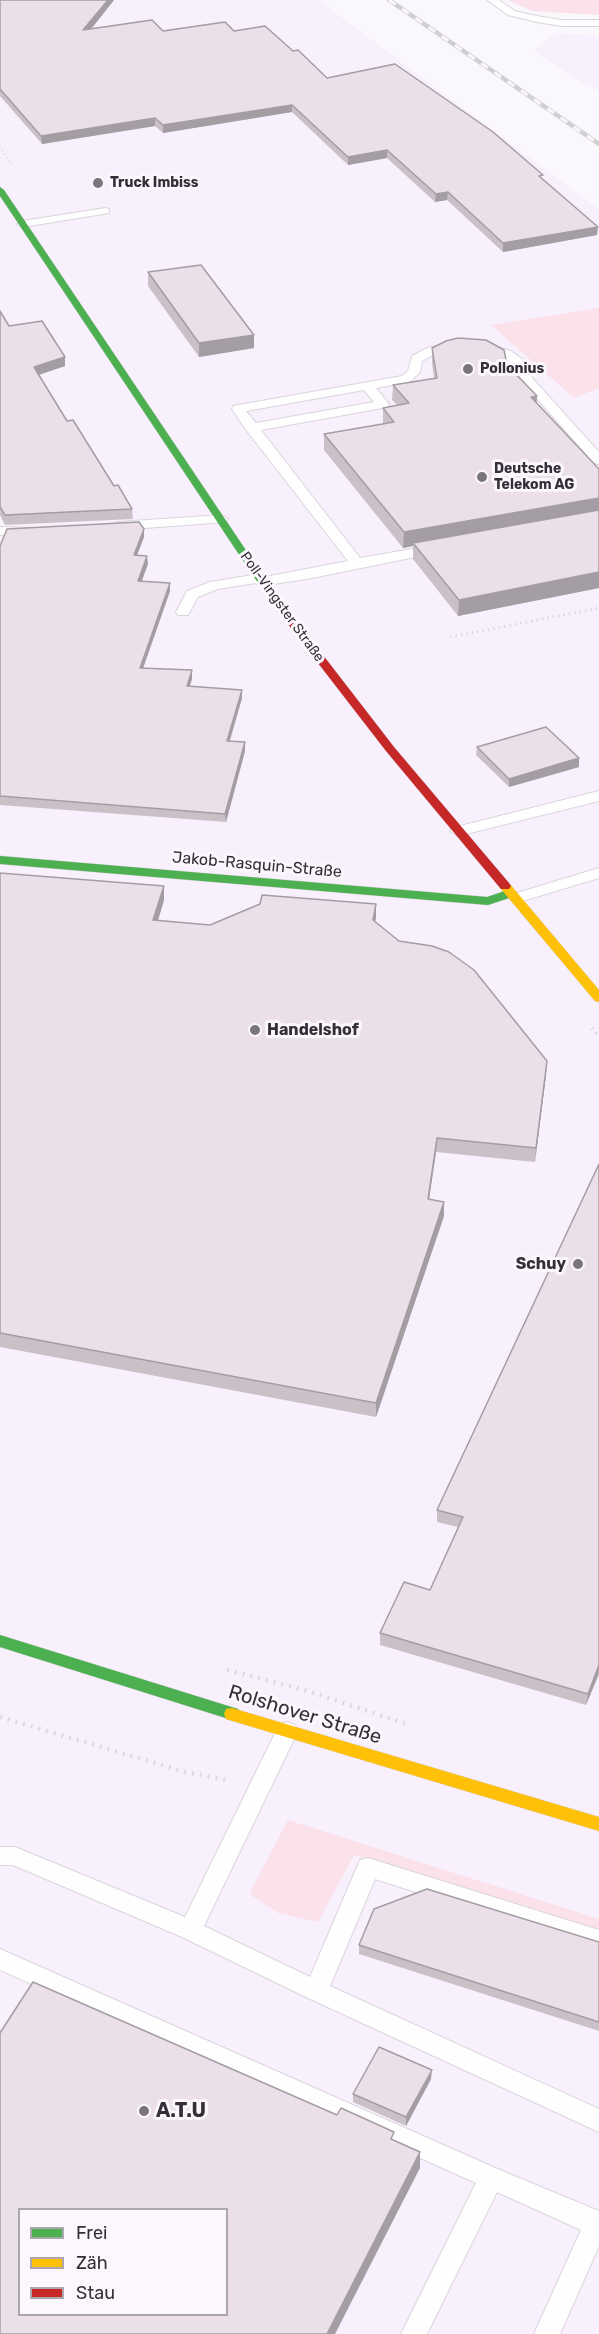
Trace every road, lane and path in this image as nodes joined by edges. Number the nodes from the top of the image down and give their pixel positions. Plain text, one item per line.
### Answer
1 (492, 0) edge
2 (599, 23) edge
3 (0, 190) edge
4 (105, 211) dead end
5 (23, 224) junction
6 (367, 386) junction
7 (252, 428) junction
8 (599, 460) edge
9 (221, 519) junction
10 (108, 527) edge
11 (0, 531) edge
12 (48, 531) edge
13 (448, 546) edge
14 (357, 563) junction
15 (260, 580) junction
16 (599, 608) edge
17 (183, 612) dead end
18 (450, 637) dead end
19 (599, 796) edge
20 (458, 831) junction
21 (0, 860) edge
22 (599, 873) edge
23 (513, 896) junction
24 (599, 998) edge
25 (0, 1641) edge
26 (216, 1667) dead end
27 (0, 1717) edge
28 (416, 1727) dead end
29 (287, 1731) junction
30 (261, 1786) junction
31 (599, 1824) edge
32 (0, 1856) edge
33 (190, 1930) junction
34 (599, 1940) edge
35 (0, 1959) edge
36 (316, 1991) junction
37 (599, 2121) edge
38 (491, 2178) junction
39 (597, 2224) edge
40 (414, 2334) edge
41 (548, 2334) edge

1 - 2 lane
3 - 5 street, Poll-Vingster Straße
4 - 5 lane
5 - 9 street, Poll-Vingster Straße
6 - 7 lane
6 - 7 lane
6 - 8 lane
7 - 14 lane
9 - 10 lane
9 - 15 street, Poll-Vingster Straße
11 - 12 lane
13 - 14 lane
14 - 15 lane
15 - 17 lane
15 - 20 street, Poll-Vingster Straße
16 - 18 path
19 - 20 lane
20 - 23 street, Poll-Vingster Straße
21 - 23 street, Jakob-Rasquin-Straße
22 - 23 lane
23 - 24 street, Poll-Vingster Straße
25 - 29 street, Rolshover Straße
26 - 28 path
27 - 30 path
29 - 30 lane
29 - 31 street, Rolshover Straße
30 - 33 lane
32 - 33 lane
33 - 36 lane
34 - 36 lane
35 - 38 lane
36 - 37 lane
38 - 39 lane
38 - 40 lane
39 - 41 lane

